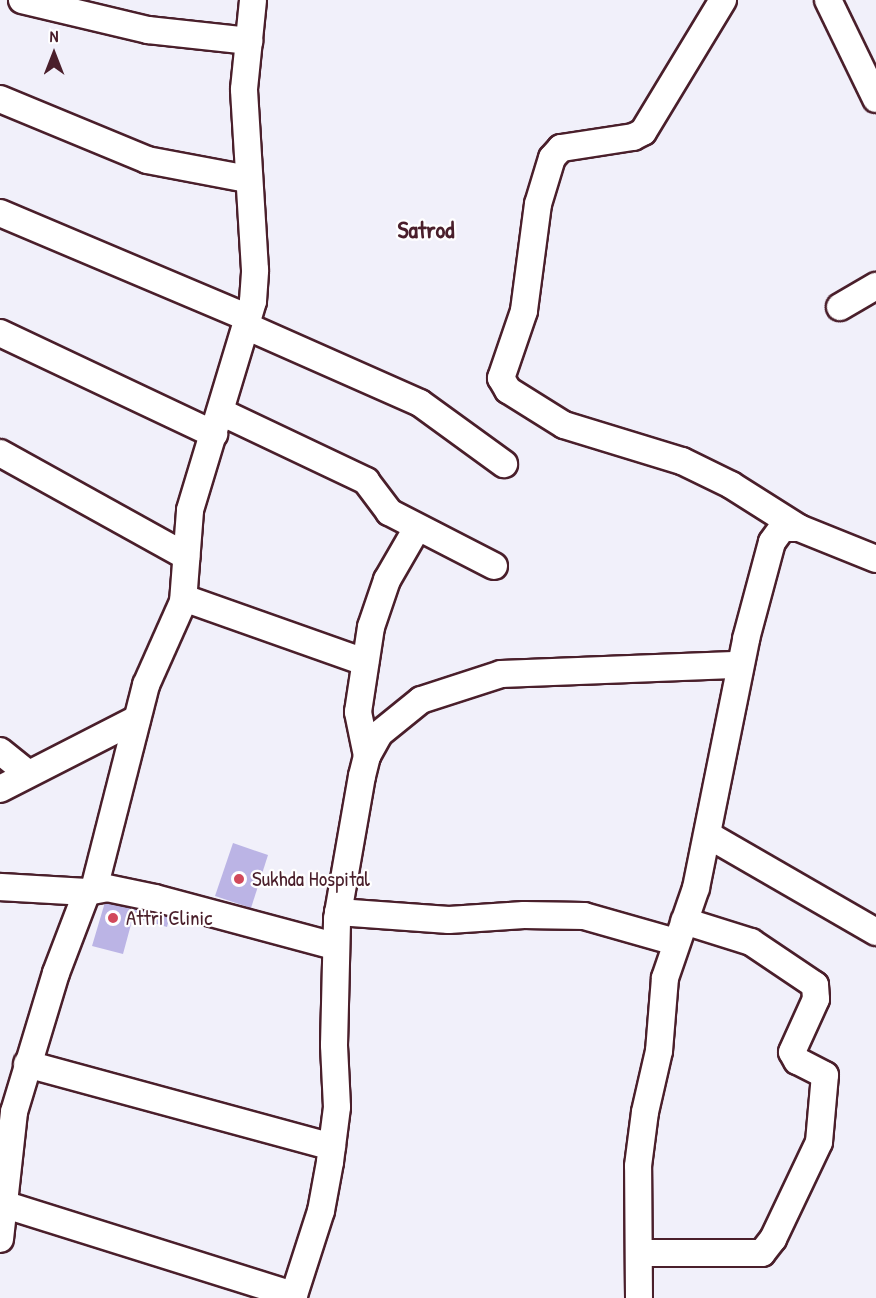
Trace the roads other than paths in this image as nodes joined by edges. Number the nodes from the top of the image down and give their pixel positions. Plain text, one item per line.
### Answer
1 (22, 0) edge
2 (254, 0) edge
3 (723, 0) edge
4 (828, 0) edge
5 (249, 41) junction
6 (0, 99) edge
7 (876, 99) edge
8 (248, 179) junction
9 (0, 213) edge
10 (876, 286) edge
11 (840, 307) dead end
12 (247, 322) junction
13 (0, 333) edge
14 (218, 423) junction
15 (0, 453) edge
16 (504, 464) dead end
17 (417, 528) junction
18 (799, 528) junction
19 (186, 556) junction
20 (876, 560) edge
21 (494, 566) dead end
22 (184, 598) junction
23 (365, 662) junction
24 (740, 665) junction
25 (137, 719) junction
26 (0, 751) edge
27 (367, 756) junction
28 (28, 774) junction
29 (0, 789) edge
30 (708, 835) junction
31 (0, 887) edge
32 (90, 891) junction
33 (338, 912) junction
34 (680, 931) junction
35 (876, 932) edge
36 (334, 946) junction
37 (27, 1064) junction
38 (332, 1147) junction
39 (3, 1178) edge
40 (6, 1205) junction
41 (0, 1239) edge
42 (639, 1253) junction
43 (293, 1297) edge
44 (639, 1298) edge

1 - 5 street
2 - 5 street
3 - 18 street
4 - 7 street
5 - 8 street
6 - 8 street
8 - 12 street
9 - 12 street
10 - 11 street
12 - 14 street
12 - 16 street
13 - 14 street
14 - 17 street
14 - 19 street
15 - 19 street
17 - 21 street
17 - 23 street
18 - 20 street
18 - 24 street
19 - 22 street
22 - 23 street
22 - 25 street
23 - 27 street
24 - 27 street
24 - 30 street
25 - 28 street
25 - 32 street
26 - 28 street
27 - 33 street
28 - 29 street
30 - 34 street
30 - 35 street
31 - 32 street
32 - 36 street
32 - 37 street
33 - 34 street
33 - 36 street
34 - 42 street
34 - 42 street
36 - 38 street
37 - 38 street
37 - 39 street
38 - 43 street
39 - 40 street
40 - 41 street
40 - 43 street
42 - 44 street

